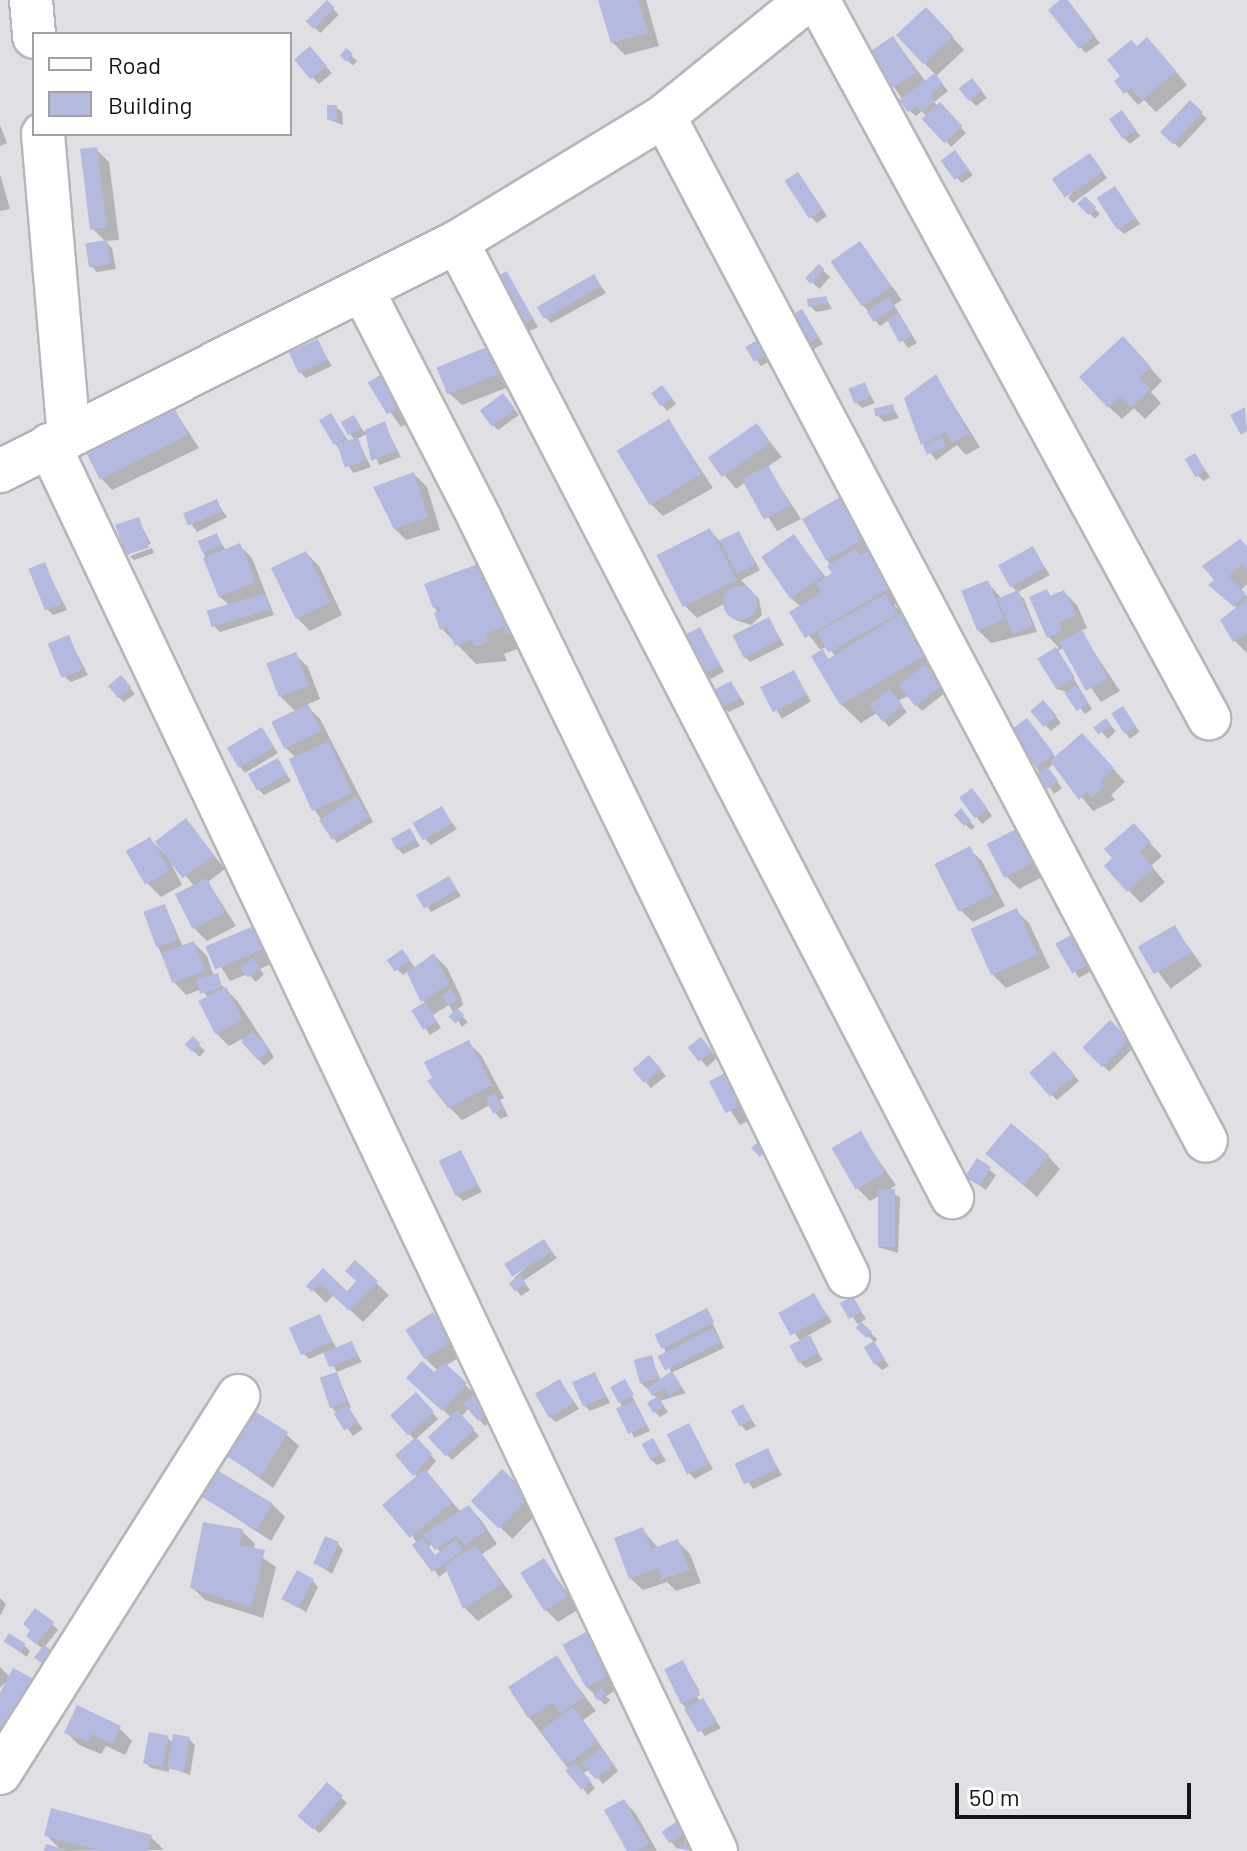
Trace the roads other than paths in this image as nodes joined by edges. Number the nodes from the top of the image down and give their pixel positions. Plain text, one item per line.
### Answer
1 (31, 0) edge
2 (807, 0) edge
3 (818, 0) edge
4 (34, 32) edge
5 (664, 116) junction
6 (43, 136) edge
7 (457, 242) junction
8 (363, 291) junction
9 (59, 440) junction
10 (0, 471) edge
11 (1209, 718) dead end
12 (1206, 1141) dead end
13 (952, 1197) dead end
14 (848, 1276) dead end
15 (238, 1396) dead end
16 (0, 1773) edge
17 (716, 1851) edge

1 - 4 street
2 - 5 street
3 - 11 street
5 - 7 street
5 - 12 street
6 - 9 street
7 - 8 street
7 - 13 street
8 - 9 street
8 - 14 street
9 - 10 street
9 - 17 street
15 - 16 street

